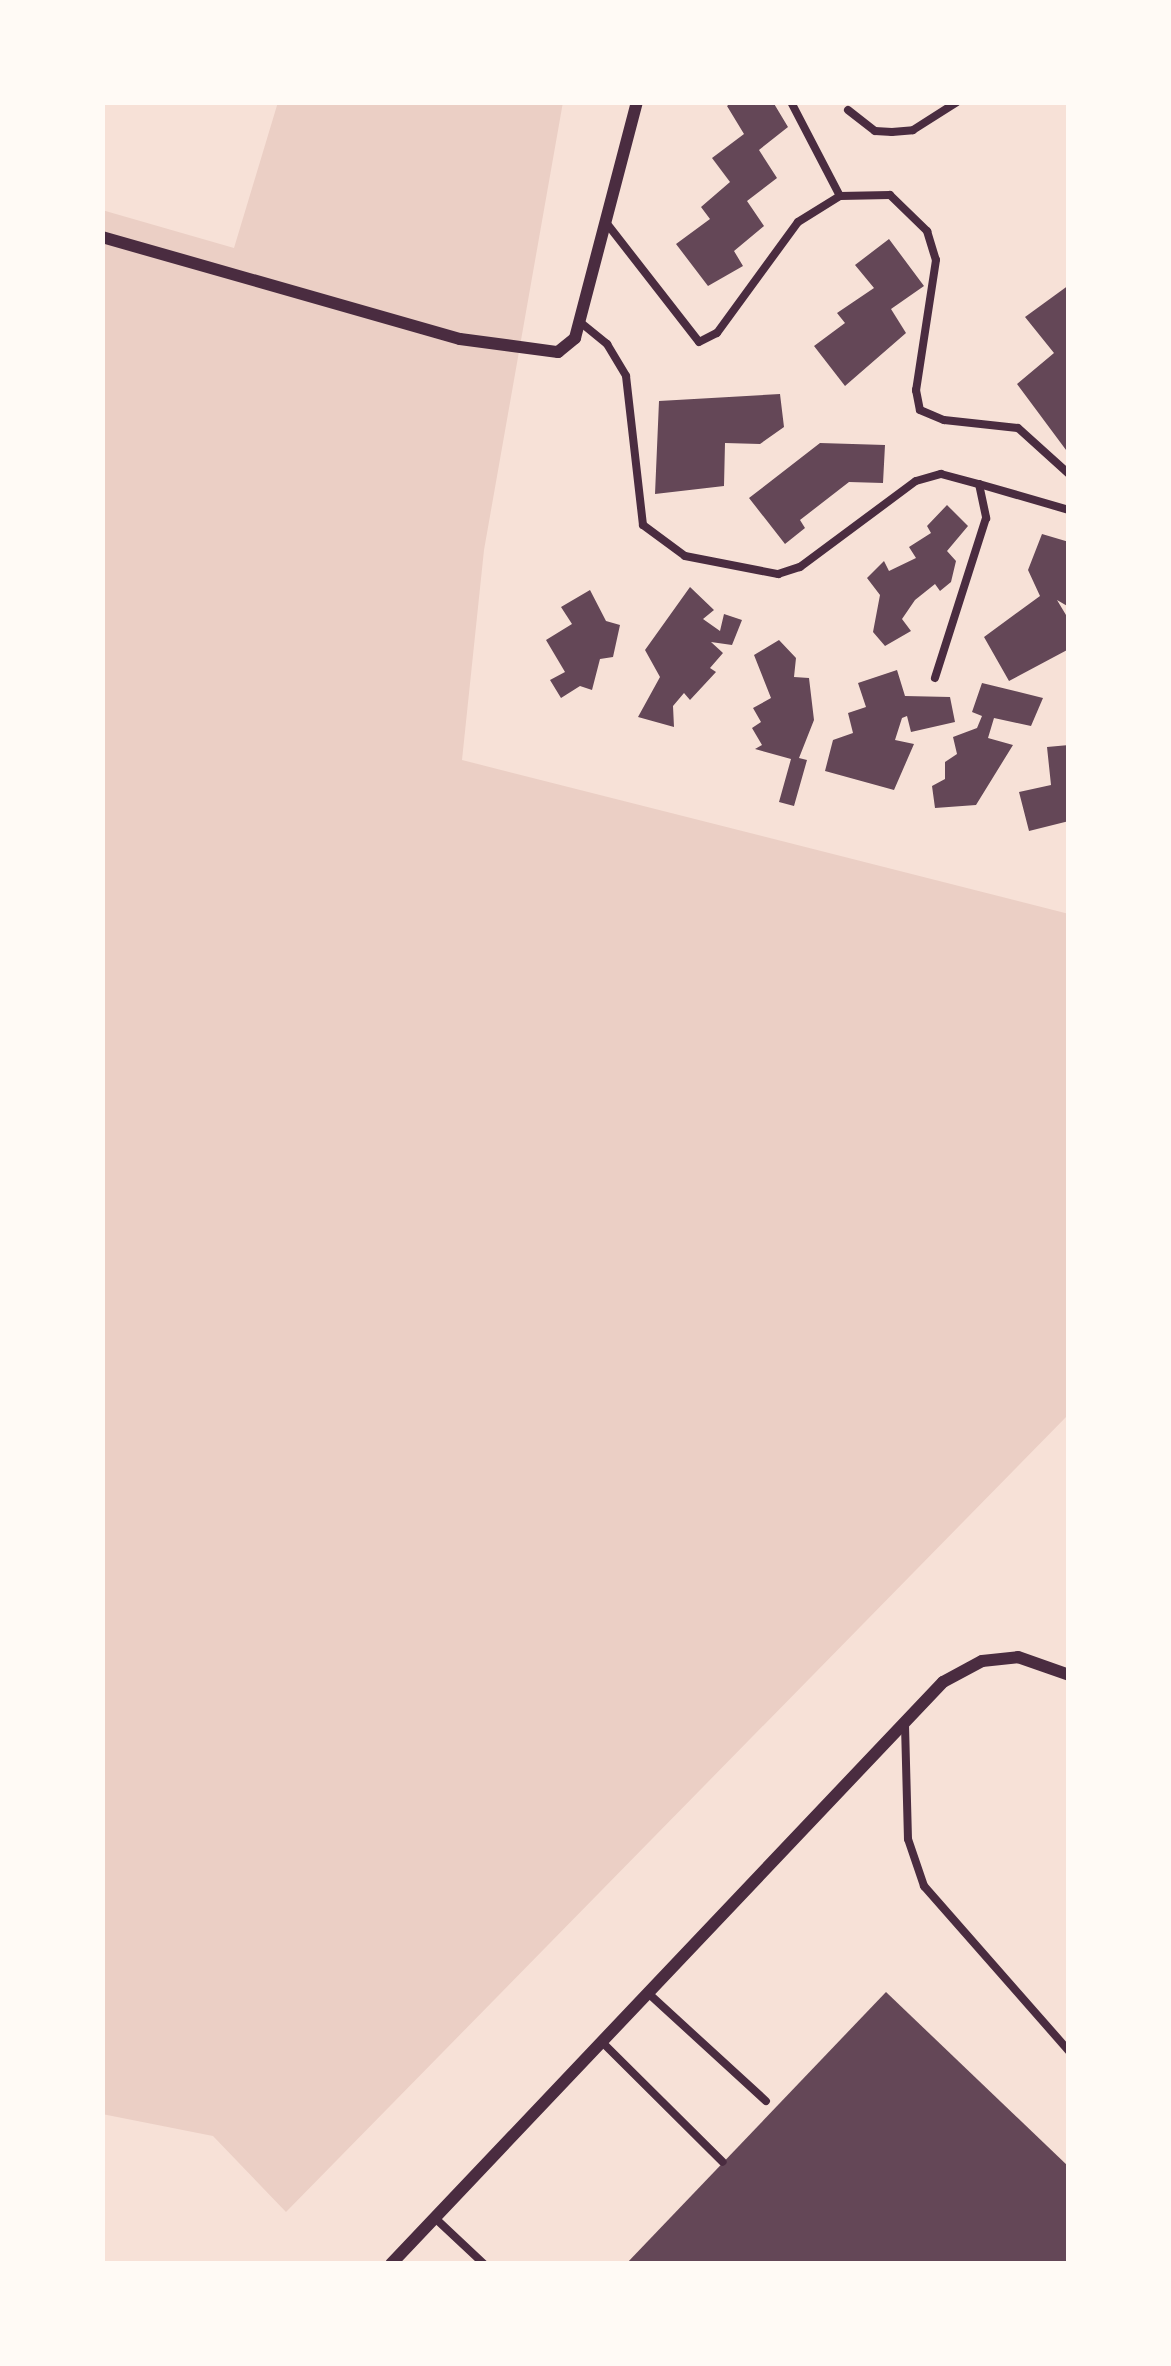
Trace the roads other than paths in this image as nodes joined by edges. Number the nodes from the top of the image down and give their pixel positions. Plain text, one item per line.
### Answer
1 (637, 102) edge
2 (791, 102) edge
3 (957, 102) edge
4 (848, 110) dead end
5 (840, 196) junction
6 (608, 225) junction
7 (102, 237) edge
8 (580, 322) junction
9 (1069, 474) edge
10 (979, 484) junction
11 (1069, 510) edge
12 (935, 678) dead end
13 (1069, 1676) edge
14 (904, 1718) junction
15 (648, 1994) junction
16 (602, 2042) junction
17 (1069, 2050) edge
18 (766, 2101) dead end
19 (723, 2162) dead end
20 (435, 2218) junction
21 (392, 2264) edge
22 (484, 2264) edge

1 - 6 street
2 - 5 lane
3 - 4 lane
5 - 6 lane
5 - 9 lane
6 - 8 street
7 - 8 street
8 - 10 lane
10 - 11 lane
10 - 12 lane
13 - 14 street
14 - 15 street
14 - 17 lane
15 - 16 street
15 - 18 lane
16 - 19 lane
16 - 20 street
20 - 21 street
20 - 22 lane

